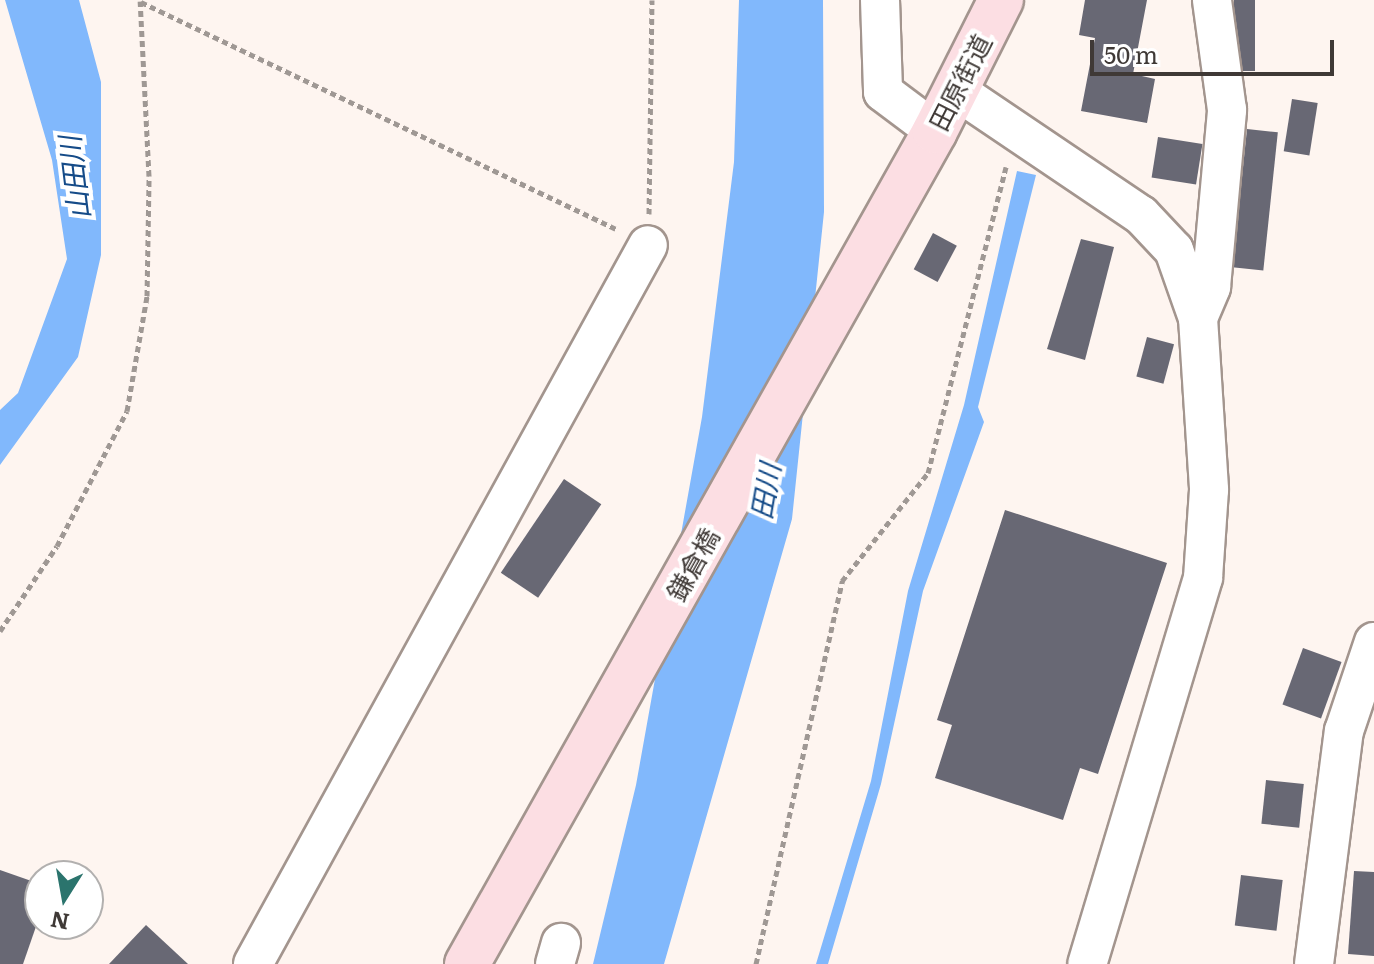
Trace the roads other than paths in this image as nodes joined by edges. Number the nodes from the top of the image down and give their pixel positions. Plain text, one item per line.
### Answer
1 (880, 0) edge
2 (1001, 0) edge
3 (1212, 0) edge
4 (957, 91) junction
5 (925, 148) junction
6 (648, 245) road end
7 (1198, 318) junction
8 (1374, 642) edge
9 (253, 964) edge
10 (467, 964) edge
11 (1087, 964) edge
12 (1314, 964) edge

1 - 5 street
2 - 4 main road, 田原街道
3 - 7 street
4 - 5 main road, 田原街道
4 - 7 street
5 - 10 main road, 鎌倉橋
6 - 9 street
7 - 11 street
8 - 12 street

